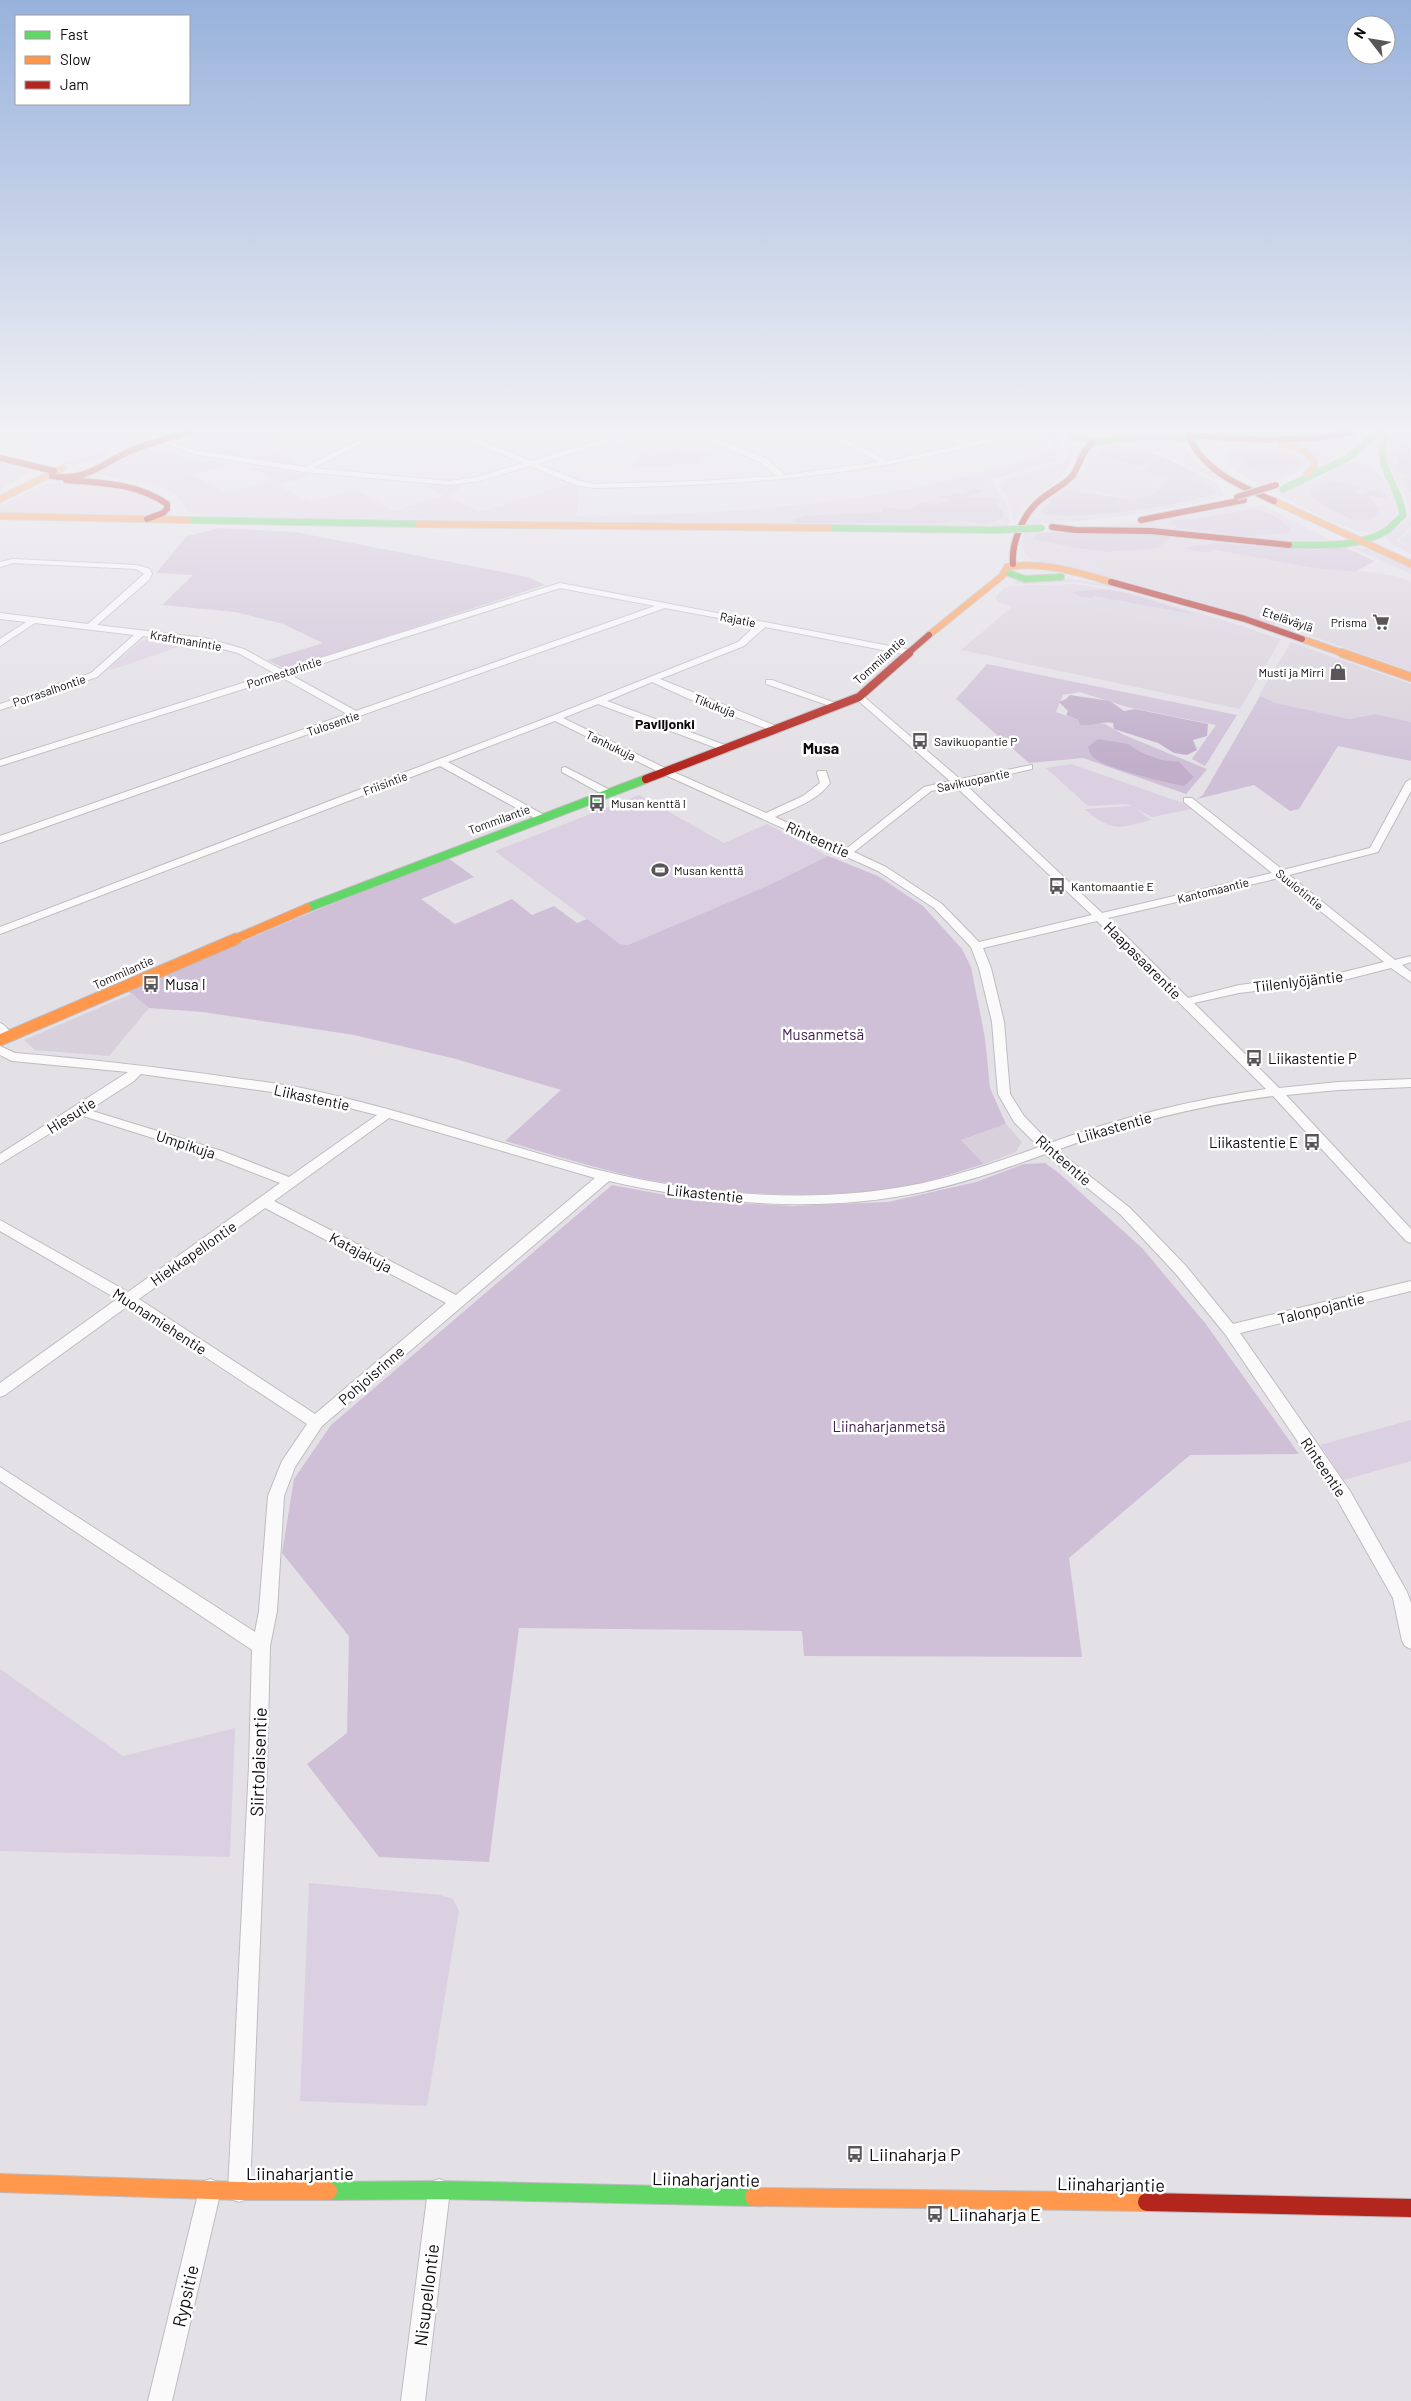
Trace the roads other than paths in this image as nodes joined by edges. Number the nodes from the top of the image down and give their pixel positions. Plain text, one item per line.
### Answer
1 (1282, 544) edge
2 (1342, 544) edge
3 (1372, 544) edge
4 (1375, 544) edge
5 (1016, 545) joint
6 (1411, 558) edge
7 (0, 564) edge
8 (1034, 564) junction
9 (1411, 564) edge
10 (1009, 568) junction
11 (1044, 573) junction
12 (1018, 578) junction
13 (569, 586) joint
14 (985, 589) junction
15 (665, 605) junction
16 (0, 616) edge
17 (34, 620) junction
18 (763, 624) junction
19 (91, 626) junction
20 (142, 632) junction
21 (0, 643) edge
22 (908, 652) junction
23 (281, 672) junction
24 (1411, 677) edge
25 (652, 679) junction
26 (769, 682) dead end
27 (859, 697) junction
28 (598, 701) junction
29 (839, 706) junction
30 (0, 707) edge
31 (356, 715) junction
32 (555, 718) junction
33 (778, 730) junction
34 (727, 749) junction
35 (440, 762) junction
36 (0, 763) edge
37 (1029, 767) dead end
38 (565, 770) dead end
39 (666, 772) junction
40 (822, 773) dead end
41 (1411, 782) edge
42 (958, 783) junction
43 (608, 793) junction
44 (1188, 800) dead end
45 (766, 817) junction
46 (542, 818) junction
47 (0, 840) edge
48 (848, 852) junction
49 (1280, 873) junction
50 (1100, 917) junction
51 (0, 931) edge
52 (976, 946) junction
53 (1411, 959) edge
54 (1393, 964) junction
55 (1411, 978) edge
56 (1185, 1002) junction
57 (3, 1035) edge
58 (0, 1050) edge
59 (139, 1068) junction
60 (1411, 1083) edge
61 (1276, 1092) junction
62 (80, 1110) junction
63 (386, 1114) junction
64 (1046, 1148) junction
65 (0, 1160) edge
66 (605, 1176) junction
67 (291, 1183) junction
68 (265, 1202) junction
69 (0, 1225) edge
70 (1411, 1238) edge
71 (1411, 1286) edge
72 (128, 1299) junction
73 (456, 1302) junction
74 (1230, 1330) junction
75 (0, 1391) edge
76 (316, 1422) junction
77 (0, 1474) edge
78 (1406, 1596) edge
79 (1411, 1641) edge
80 (261, 1646) junction
81 (0, 2183) edge
82 (210, 2190) junction
83 (439, 2190) junction
84 (239, 2191) junction
85 (1411, 2208) edge
86 (160, 2401) edge
87 (413, 2401) edge

1 - 2 main road
3 - 9 main road
4 - 6 main road
5 - 8 main road
5 - 10 main road
7 - 19 street
8 - 10 main road
8 - 11 main road
10 - 12 main road
10 - 14 main road, Tommilantie
11 - 12 main road, Eteläväylä
11 - 24 main road, Eteläväylä
12 - 14 main road, Tommilantie
13 - 15 street, Rajatie
13 - 23 street, Pormestarintie
14 - 22 main road, Tommilantie
15 - 18 street, Rajatie
15 - 31 street, Tulosentie
16 - 17 street, Kraftmanintie
17 - 19 street, Kraftmanintie
17 - 21 street
18 - 22 street, Rajatie
18 - 25 street, Friisintie
19 - 20 street, Kraftmanintie
20 - 23 street, Kraftmanintie
20 - 30 street, Porrasalhontie
22 - 27 main road, Tommilantie
23 - 31 street, Kraftmanintie
23 - 36 street, Pormestarintie
25 - 28 street, Friisintie
25 - 33 street, Tikukuja
26 - 29 street
27 - 29 main road, Tommilantie
27 - 42 street, Haapasaarentie
28 - 32 street, Friisintie
28 - 34 street
29 - 33 main road, Tommilantie
31 - 47 street, Tulosentie
32 - 35 street, Friisintie
32 - 39 street, Tanhukuja
33 - 34 main road, Tommilantie
34 - 39 main road, Tommilantie
35 - 46 street
35 - 51 street, Friisintie
37 - 42 street, Savikuopantie
38 - 43 street
39 - 43 main road, Tommilantie
39 - 45 street, Rinteentie
40 - 45 street
41 - 49 street, Kantomaantie
42 - 48 street, Savikuopantie
42 - 50 street, Haapasaarentie
43 - 46 main road, Tommilantie
44 - 49 street, Suulotintie
45 - 48 street, Rinteentie
46 - 57 main road, Tommilantie
48 - 52 street, Rinteentie
49 - 50 street, Kantomaantie
49 - 54 street, Suulotintie
50 - 52 street, Kantomaantie
50 - 56 street, Haapasaarentie
52 - 64 street, Rinteentie
53 - 54 street, Tiilenlyöjäntie
54 - 55 street, Suulotintie
54 - 56 street, Tiilenlyöjäntie
56 - 61 street, Haapasaarentie
58 - 59 street, Liikastentie
59 - 62 street, Hiesutie
59 - 63 street, Liikastentie
60 - 61 street, Liikastentie
61 - 64 street, Liikastentie
61 - 70 street, Haapasaarentie
62 - 65 street, Hiesutie
62 - 67 street, Umpikuja
63 - 66 street, Liikastentie
63 - 67 street, Hiekkapellontie
64 - 66 street, Liikastentie
64 - 74 street, Rinteentie
66 - 73 street, Pohjoisrinne
67 - 68 street, Hiekkapellontie
68 - 72 street, Hiekkapellontie
68 - 73 street, Katajakuja
69 - 72 street, Muonamiehentie
71 - 74 street, Talonpojantie
72 - 75 street, Hiekkapellontie
72 - 76 street, Muonamiehentie
73 - 76 street, Pohjoisrinne
74 - 78 street, Rinteentie
76 - 80 street, Pohjoisrinne
77 - 80 street
78 - 79 street, Rinteentie
80 - 84 street, Siirtolaisentie
81 - 82 main road, Liinaharjantie
82 - 84 main road, Liinaharjantie
82 - 86 street, Rypsitie
83 - 84 main road, Liinaharjantie
83 - 85 main road, Liinaharjantie
83 - 87 street, Nisupellontie

